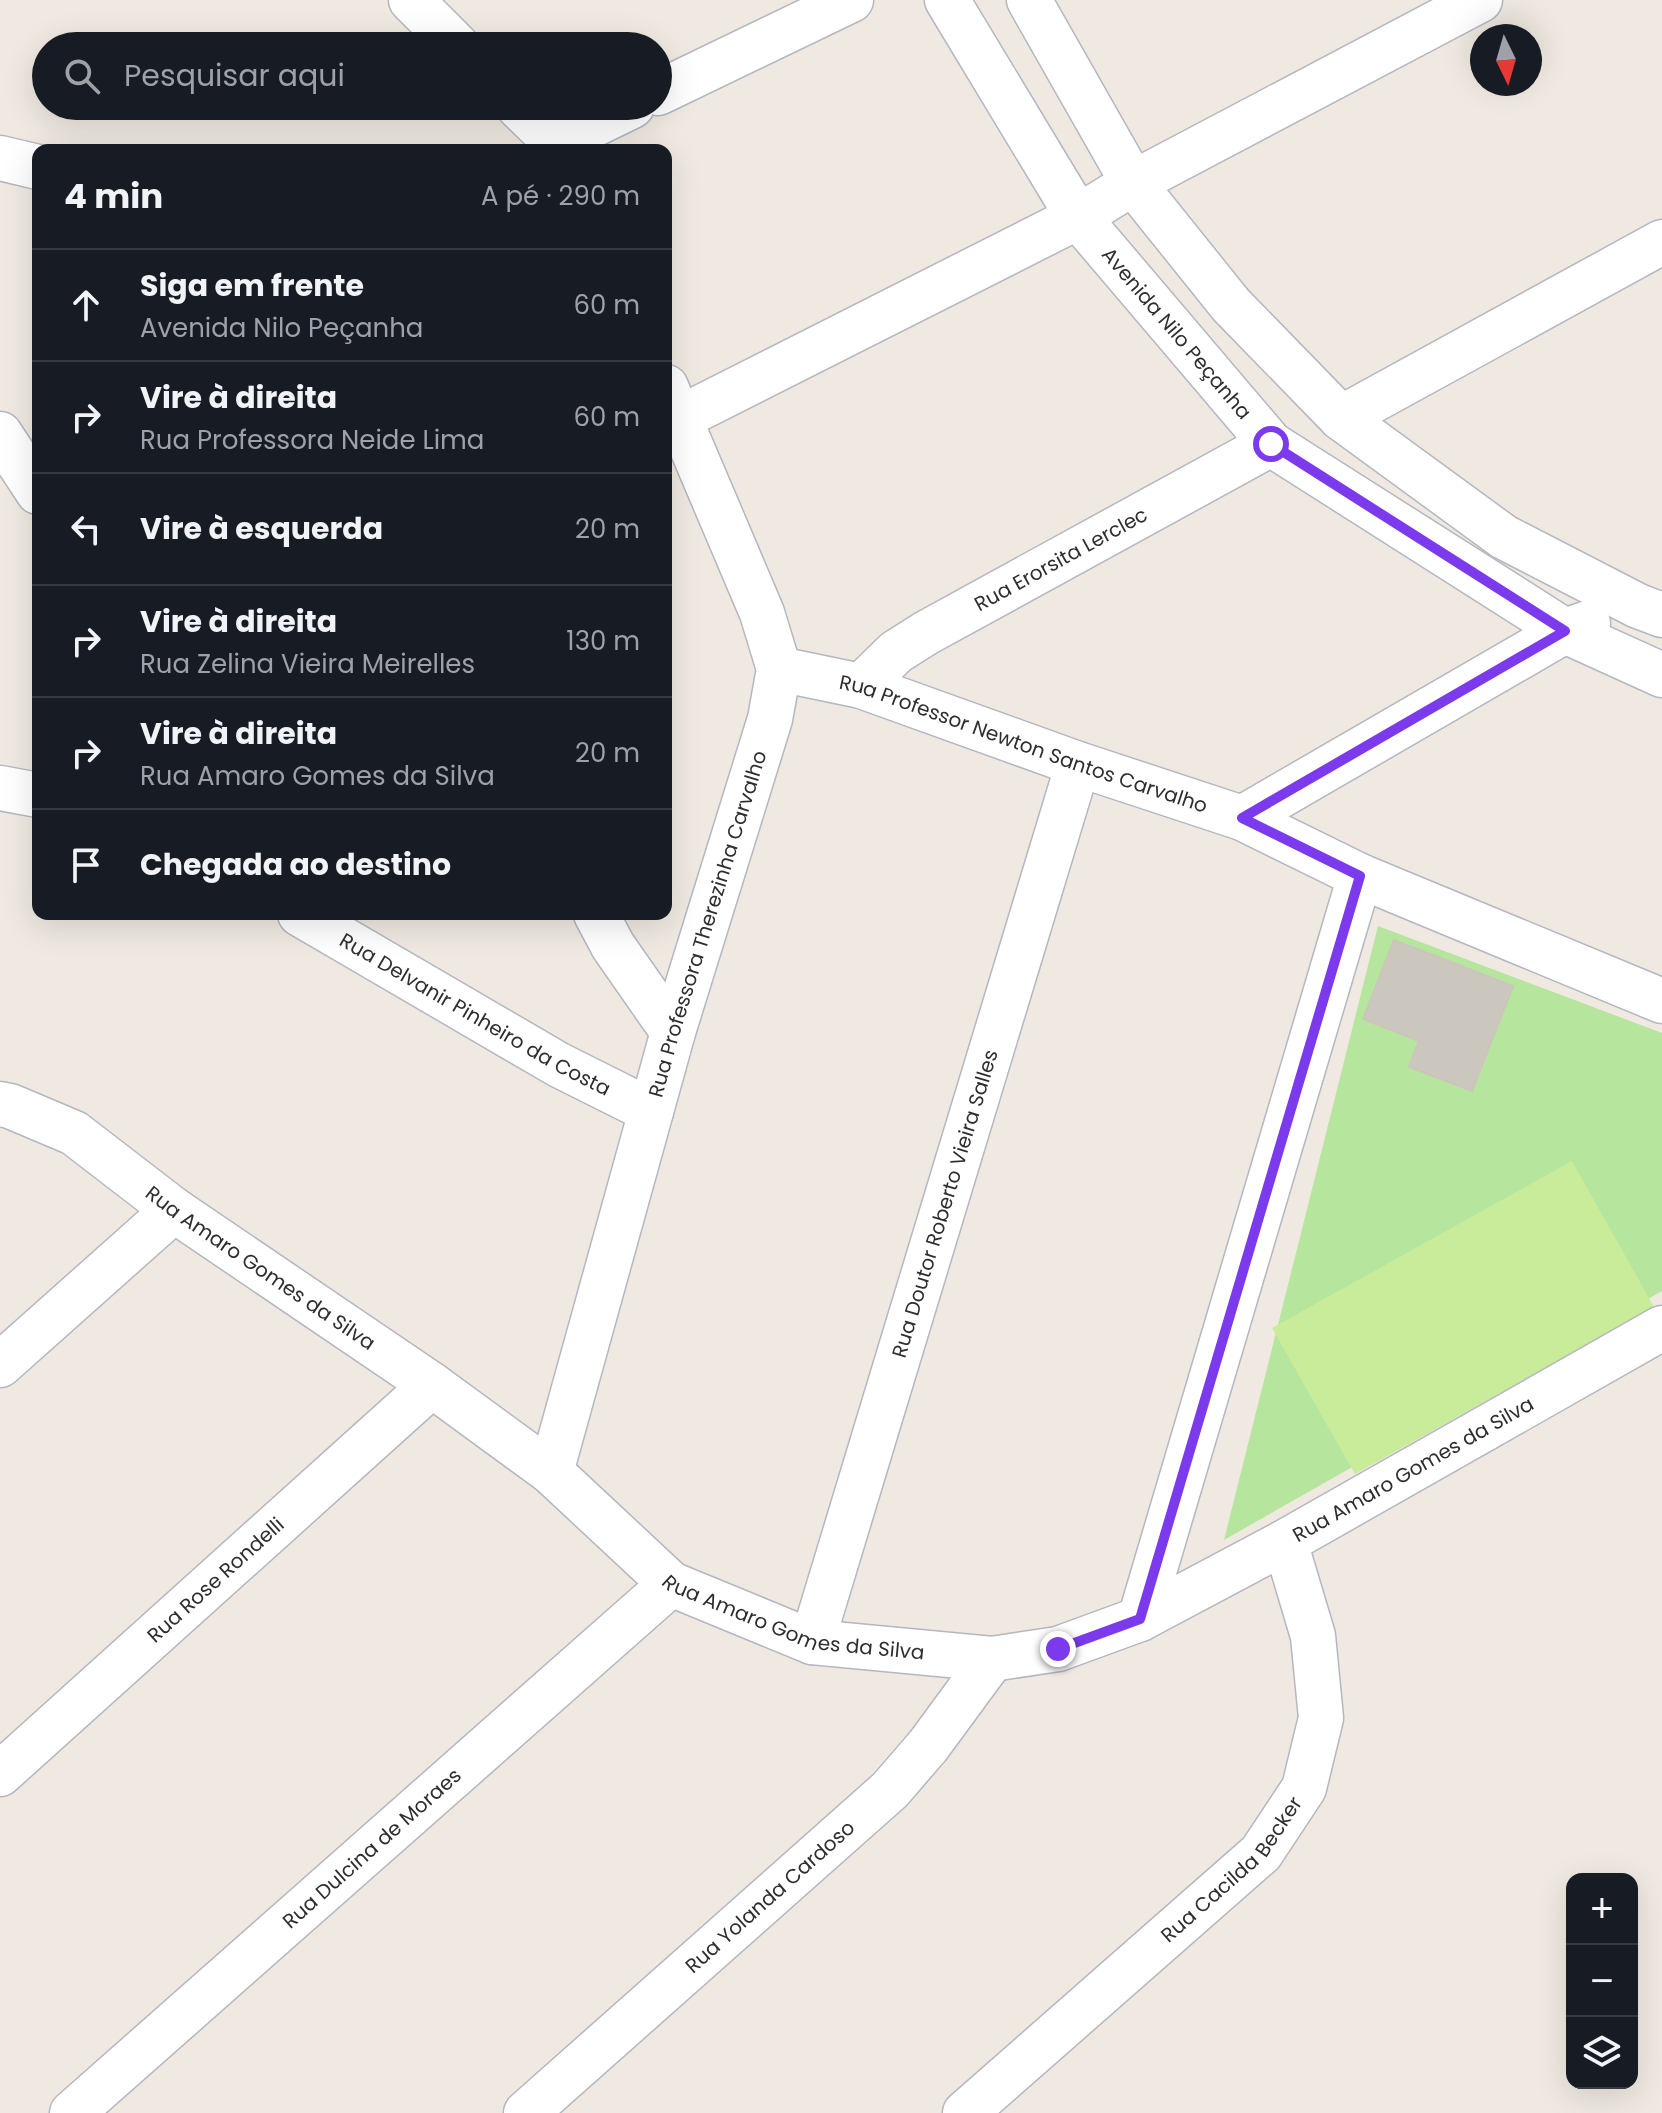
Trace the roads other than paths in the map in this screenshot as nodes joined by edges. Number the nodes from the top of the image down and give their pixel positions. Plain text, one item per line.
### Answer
1 (411, 0) edge
2 (851, 0) edge
3 (947, 0) edge
4 (1029, 0) edge
5 (1480, 0) edge
6 (443, 32) edge
7 (672, 86) edge
8 (531, 120) edge
9 (606, 120) edge
10 (554, 144) edge
11 (562, 144) edge
12 (0, 158) edge
13 (32, 166) edge
14 (1133, 183) junction
15 (1078, 217) junction
16 (1662, 242) edge
17 (673, 403) edge
18 (1341, 418) junction
19 (0, 434) edge
20 (1271, 444) junction
21 (32, 483) edge
22 (1654, 604) edge
23 (1565, 631) junction
24 (779, 669) junction
25 (1662, 675) edge
26 (861, 686) junction
27 (1078, 764) junction
28 (0, 788) edge
29 (32, 794) edge
30 (1242, 818) junction
31 (1360, 876) junction
32 (310, 920) edge
33 (599, 920) edge
34 (1662, 1001) edge
35 (673, 1032) junction
36 (0, 1104) edge
37 (651, 1111) junction
38 (174, 1210) junction
39 (1662, 1328) edge
40 (0, 1365) edge
41 (432, 1385) junction
42 (551, 1472) junction
43 (1285, 1542) junction
44 (671, 1584) junction
45 (1140, 1619) junction
46 (812, 1642) junction
47 (992, 1659) junction
48 (0, 1774) edge
49 (72, 2113) edge
50 (526, 2113) edge
51 (965, 2113) edge

1 - 6 street
2 - 7 street
3 - 15 street, Avenida Nilo Peçanha
4 - 14 street
5 - 14 street
8 - 10 street
9 - 11 street
12 - 13 street
14 - 15 street
14 - 18 street
15 - 17 street
15 - 20 street, Avenida Nilo Peçanha
16 - 18 street
17 - 24 street, Rua Professora Therezinha Carvalho
18 - 22 street
19 - 21 street
20 - 23 street, Avenida Nilo Peçanha
20 - 26 street, Rua Erorsita Lerclec
22 - 23 street
23 - 25 street, Avenida Nilo Peçanha
23 - 30 street
24 - 26 street, Rua Professor Newton Santos Carvalho
24 - 35 street, Rua Professora Therezinha Carvalho
26 - 27 street, Rua Professor Newton Santos Carvalho
27 - 30 street, Rua Professor Newton Santos Carvalho
27 - 46 street, Rua Doutor Roberto Vieira Salles
28 - 29 street
30 - 31 street, Rua Professor Newton Santos Carvalho
31 - 34 street, Rua Professor Newton Santos Carvalho
31 - 45 street
32 - 37 street, Rua Delvanir Pinheiro da Costa
33 - 35 street
35 - 37 street, Rua Professora Therezinha Carvalho
36 - 38 street, Rua Amaro Gomes da Silva
37 - 42 street, Rua Professora Therezinha Carvalho
38 - 40 street
38 - 41 street, Rua Amaro Gomes da Silva
39 - 43 street, Rua Amaro Gomes da Silva
41 - 42 street, Rua Amaro Gomes da Silva
41 - 48 street, Rua Rose Rondelli
42 - 44 street, Rua Amaro Gomes da Silva
43 - 45 street, Rua Amaro Gomes da Silva
43 - 51 street, Rua Cacilda Becker
44 - 46 street, Rua Amaro Gomes da Silva
44 - 49 street, Rua Dulcina de Moraes
45 - 47 street, Rua Amaro Gomes da Silva
46 - 47 street, Rua Amaro Gomes da Silva
47 - 50 street, Rua Yolanda Cardoso

